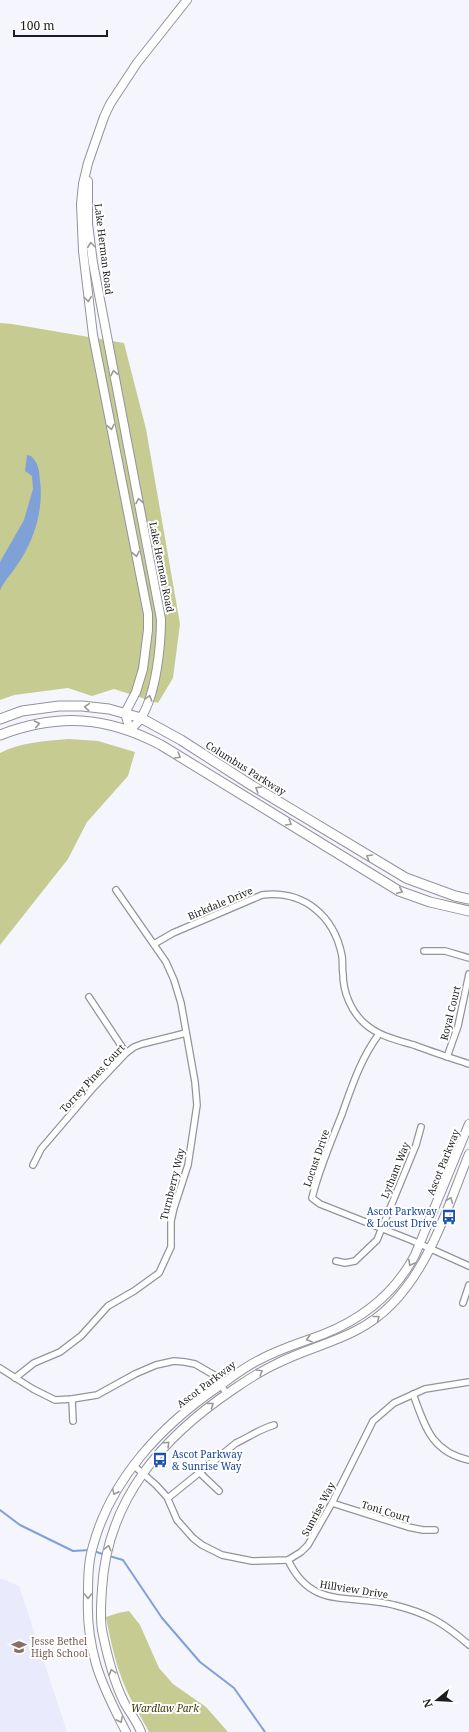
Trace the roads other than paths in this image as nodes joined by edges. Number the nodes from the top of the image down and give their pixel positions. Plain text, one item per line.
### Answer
1 (187, 0) edge
2 (88, 163) junction
3 (125, 713) junction
4 (141, 718) junction
5 (0, 719) edge
6 (130, 730) junction
7 (0, 735) edge
8 (116, 890) dead end
9 (469, 899) edge
10 (469, 911) edge
11 (154, 944) junction
12 (424, 952) dead end
13 (469, 958) edge
14 (469, 974) edge
15 (89, 997) dead end
16 (186, 1033) junction
17 (379, 1034) junction
18 (126, 1053) junction
19 (448, 1056) junction
20 (469, 1064) edge
21 (469, 1124) edge
22 (421, 1127) dead end
23 (469, 1154) edge
24 (33, 1165) dead end
25 (382, 1229) junction
26 (420, 1244) junction
27 (430, 1249) junction
28 (336, 1261) dead end
29 (469, 1266) edge
30 (469, 1285) edge
31 (463, 1303) dead end
32 (0, 1368) edge
33 (15, 1378) junction
34 (469, 1382) edge
35 (221, 1384) junction
36 (227, 1394) junction
37 (412, 1394) junction
38 (72, 1399) junction
39 (73, 1421) dead end
40 (274, 1425) dead end
41 (469, 1460) edge
42 (133, 1465) junction
43 (200, 1473) junction
44 (142, 1474) junction
45 (218, 1491) dead end
46 (168, 1498) junction
47 (332, 1503) junction
48 (435, 1530) dead end
49 (288, 1560) junction
50 (469, 1645) edge
51 (126, 1732) edge
52 (141, 1732) edge

1 - 2 main road, Lake Herman Road
2 -> 3 main road, Lake Herman Road
4 -> 2 main road, Lake Herman Road
3 - 4 main road, Columbus Parkway
3 -> 5 main road, Columbus Parkway
3 - 6 main road
4 - 6 main road, Lake Herman Road
9 -> 4 main road, Columbus Parkway
7 -> 6 main road
6 -> 10 main road
8 - 11 street, Turnberry Way
11 - 16 street, Turnberry Way
11 - 17 street, Birkdale Drive
12 - 13 street
14 - 19 street, Royal Court
15 - 18 street
16 - 18 street, Torrey Pines Court
16 - 33 street, Turnberry Way
17 - 19 street, Birkdale Drive
17 - 25 street, Locust Drive
18 - 24 street, Torrey Pines Court
19 - 20 street, Birkdale Drive
21 - 26 main road, Ascot Parkway
22 - 25 street, Lytham Way
27 -> 23 main road, Ascot Parkway
25 - 26 street, Locust Drive
25 - 28 street, Lytham Way
26 - 27 street, Locust Drive
26 -> 35 main road, Ascot Parkway
27 - 29 street, Locust Drive
36 -> 27 main road, Ascot Parkway
30 - 31 street
32 - 33 street
33 - 38 street
34 - 37 street, Sunrise Way
35 - 36 street
35 - 38 street
35 - 42 main road, Ascot Parkway
44 -> 36 main road, Ascot Parkway
37 - 41 street
37 - 47 street, Sunrise Way
38 - 39 street
40 - 43 street
42 - 44 street
42 -> 51 main road, Ascot Parkway
43 - 45 street
43 - 46 street
44 - 46 street
52 -> 44 main road, Ascot Parkway
46 - 49 street
47 - 48 street, Toni Court
47 - 49 street, Sunrise Way
49 - 50 street, Hillview Drive

